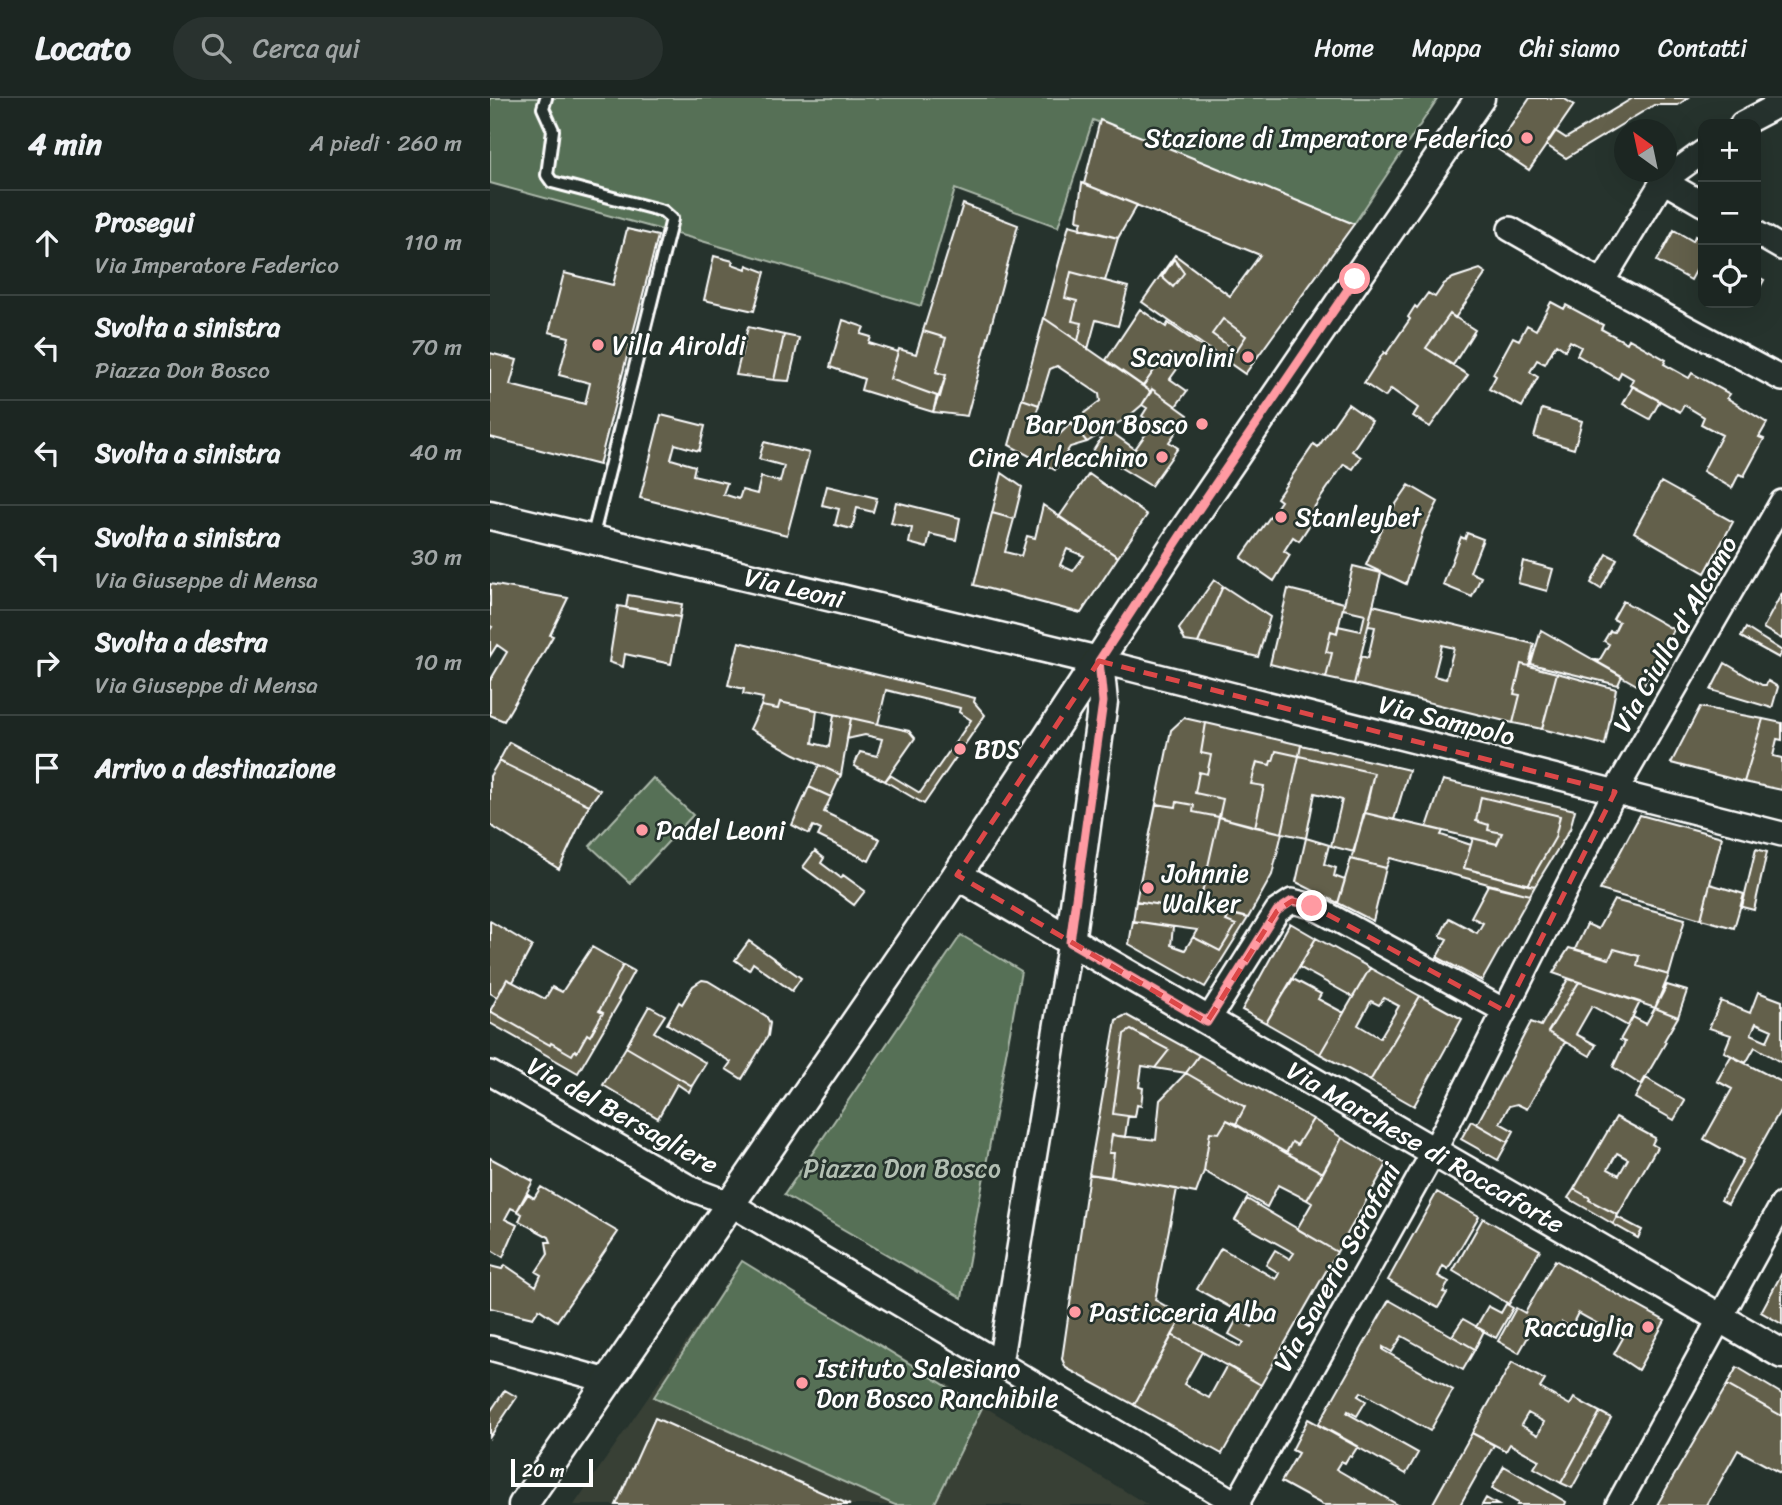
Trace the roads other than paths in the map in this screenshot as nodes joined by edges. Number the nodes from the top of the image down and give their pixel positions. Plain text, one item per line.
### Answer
1 (546, 98) edge
2 (1480, 98) edge
3 (1782, 103) edge
4 (1752, 119) edge
5 (1698, 156) edge
6 (1677, 171) edge
7 (1662, 182) edge
8 (1665, 182) edge
9 (1698, 201) edge
10 (1510, 229) dead end
11 (1761, 236) edge
12 (1782, 248) edge
13 (1602, 282) junction
14 (1782, 379) edge
15 (1782, 502) edge
16 (490, 514) edge
17 (592, 539) junction
18 (1099, 661) junction
19 (1615, 792) junction
20 (1782, 834) edge
21 (957, 875) junction
22 (1070, 942) junction
23 (1505, 1011) junction
24 (1207, 1022) junction
25 (490, 1073) edge
26 (1433, 1153) junction
27 (729, 1203) junction
28 (1782, 1205) edge
29 (1720, 1318) junction
30 (490, 1348) edge
31 (1782, 1354) edge
32 (1000, 1363) junction
33 (608, 1381) junction
34 (523, 1505) edge
35 (1238, 1505) edge
36 (1618, 1505) edge

1 - 17 lane
2 - 18 street
3 - 4 street
5 - 6 street
7 - 13 street
8 - 9 street
10 - 13 street
11 - 12 street
13 - 14 street
15 - 19 street, Via Ciullo d'Alcamo
16 - 17 street, Via Leoni
17 - 18 street, Via Leoni
18 - 19 street, Via Sampolo
18 - 21 street
18 - 22 street
19 - 20 street, Via Sampolo
19 - 23 street, Via Saverio Scrofani
21 - 22 street
21 - 27 street
22 - 24 street, Via Marchese di Roccaforte
22 - 32 street
23 - 24 street
23 - 26 street, Via Saverio Scrofani
24 - 26 street, Via Marchese di Roccaforte
25 - 27 street, Via del Bersagliere
26 - 29 street, Via Marchese di Roccaforte
26 - 35 street, Via Saverio Scrofani
27 - 32 street
27 - 33 street
28 - 29 street
29 - 31 street, Via Marchese di Roccaforte
29 - 36 street
30 - 33 street
32 - 35 street
33 - 34 street

